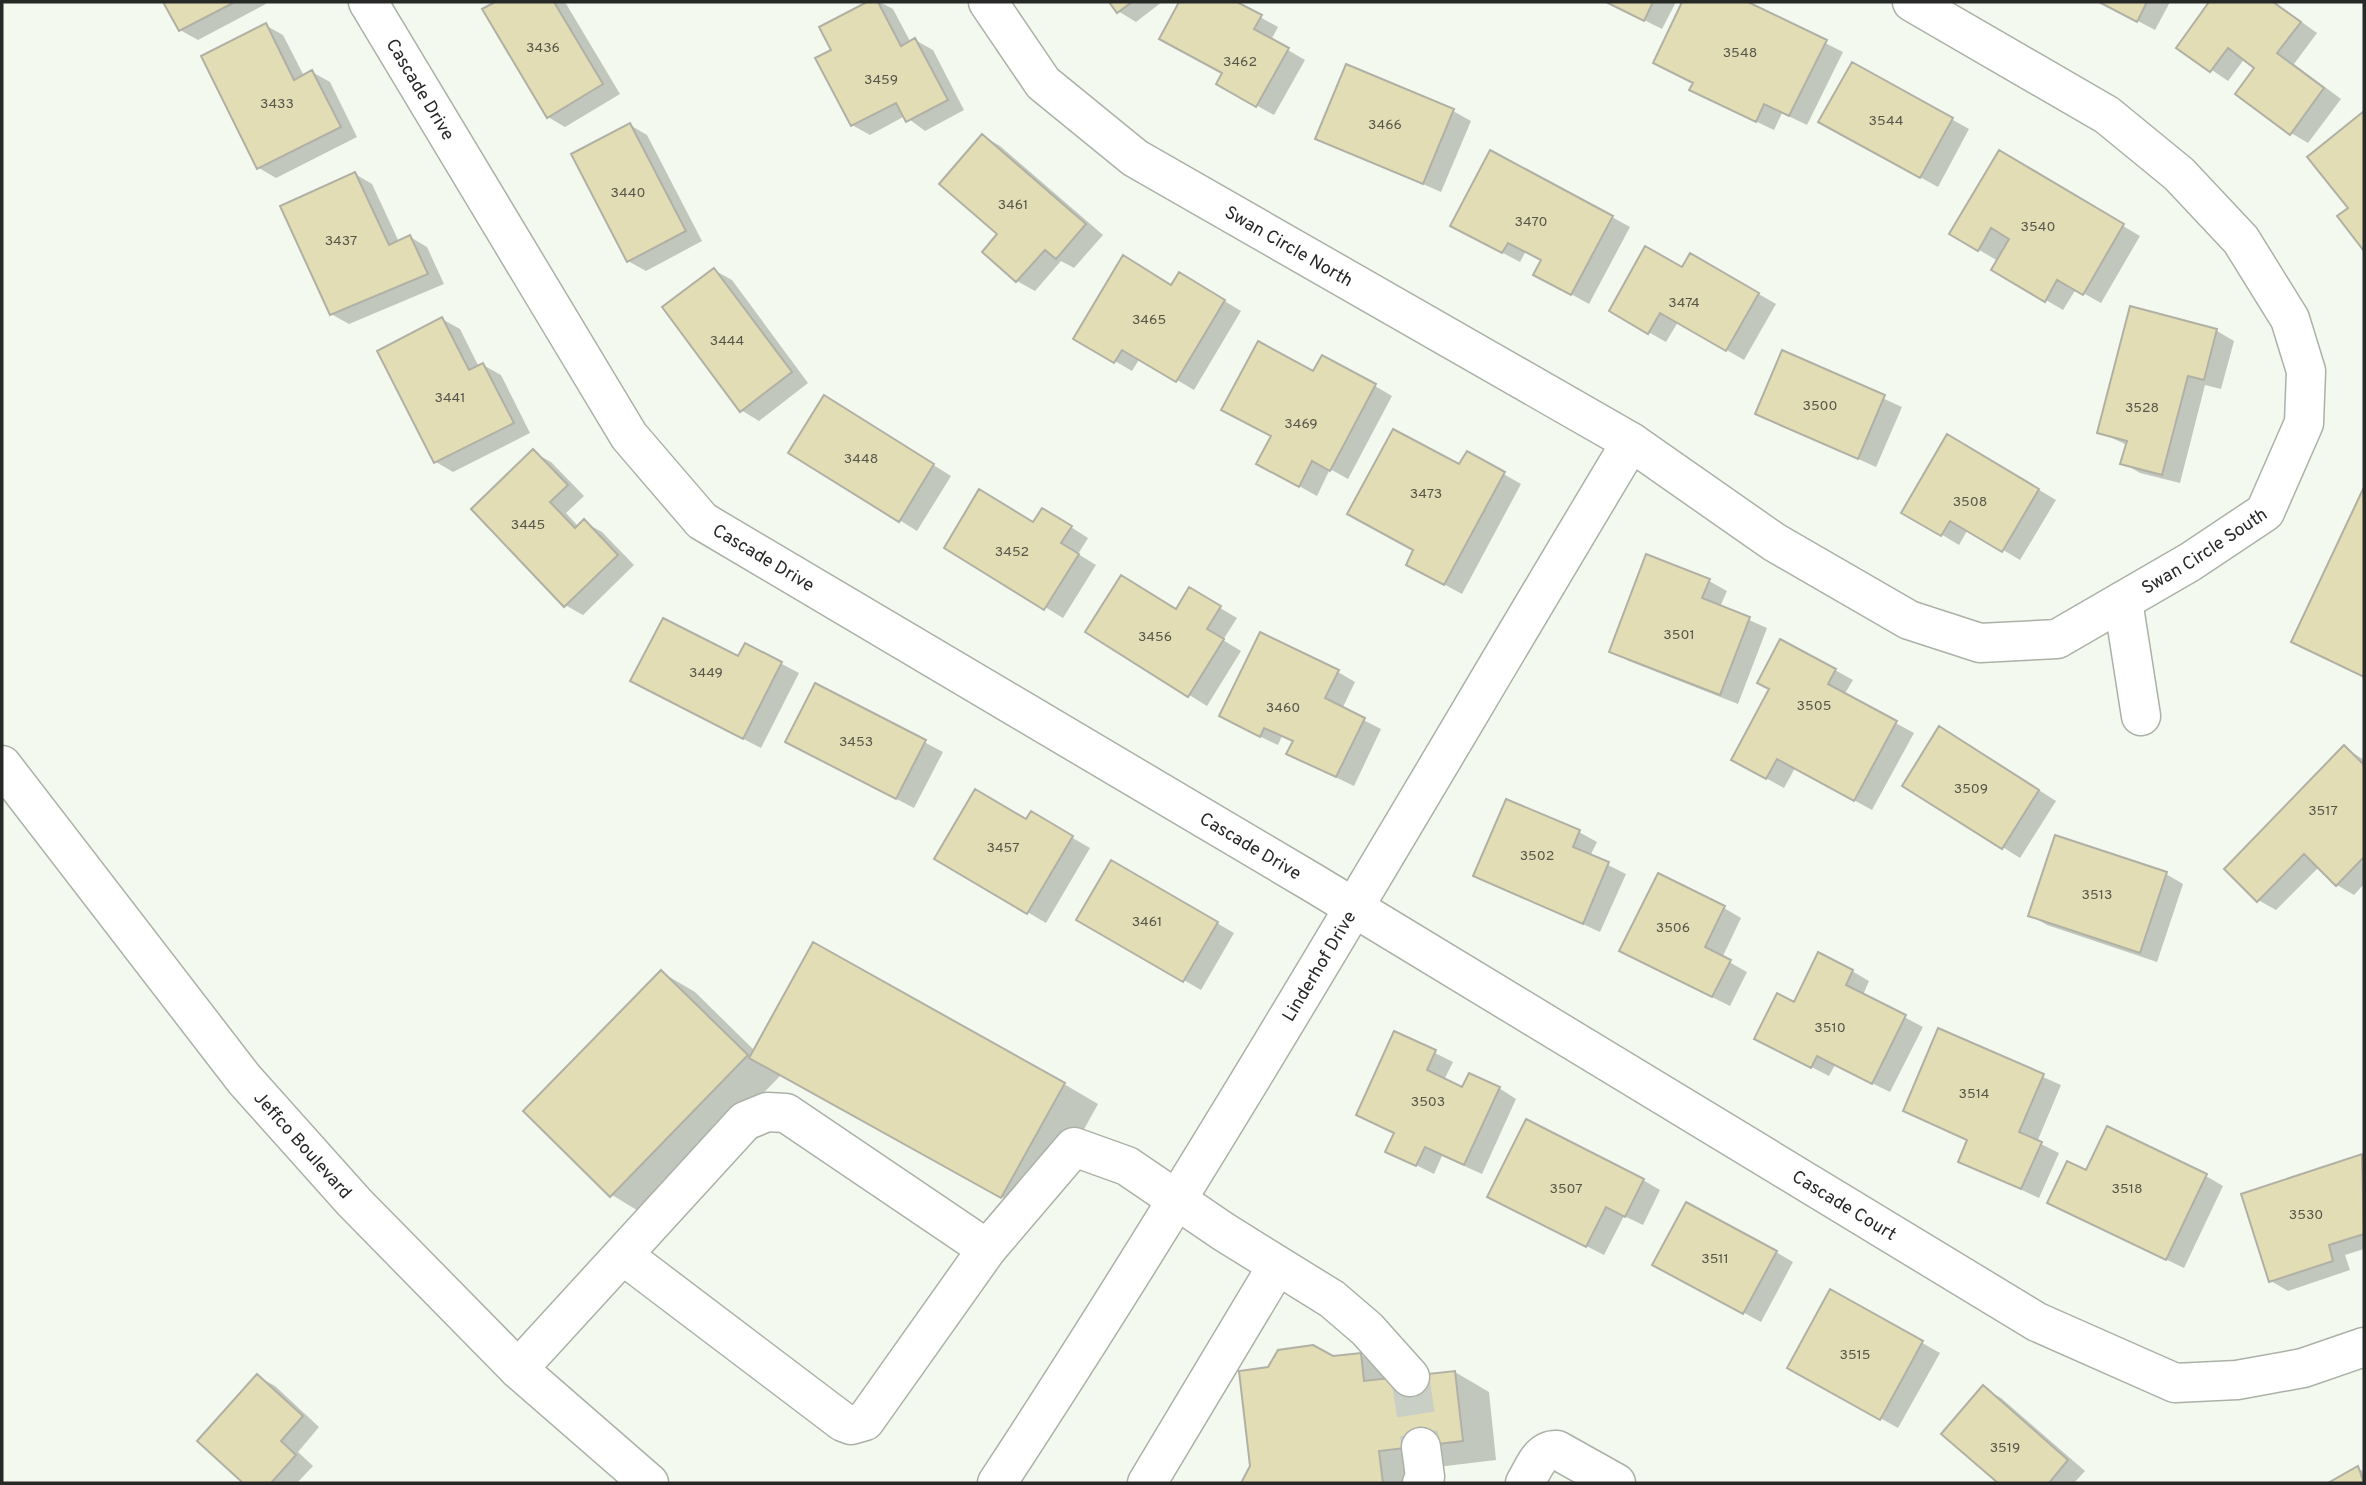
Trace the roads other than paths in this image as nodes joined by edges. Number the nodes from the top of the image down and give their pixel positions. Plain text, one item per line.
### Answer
1 (368, 2) edge
2 (988, 2) edge
3 (1912, 2) edge
4 (1631, 442) junction
5 (2123, 601) junction
6 (2141, 716) dead end
7 (2, 765) edge
8 (1355, 908) junction
9 (1177, 1201) junction
10 (987, 1249) junction
11 (624, 1256) junction
12 (1277, 1266) junction
13 (2364, 1348) edge
14 (518, 1369) junction
15 (1410, 1377) tunnel mouth
16 (649, 1483) edge
17 (996, 1483) edge
18 (1147, 1483) edge
19 (1525, 1483) edge
20 (1616, 1483) edge

1 - 8 street, Cascade Drive
2 - 4 street, Swan Circle North
3 - 5 street, Swan Circle South
4 - 5 street, Swan Circle South
4 - 8 street, Linderhof Drive
5 - 6 street
7 - 14 street, Jeffco Boulevard
8 - 9 street, Linderhof Drive
8 - 13 street, Cascade Court
9 - 10 street
9 - 12 street
9 - 17 street, Linderhof Drive
10 - 11 street
10 - 11 street
11 - 14 street
12 - 15 street
12 - 18 street
14 - 16 street, Jeffco Boulevard
19 - 20 street

